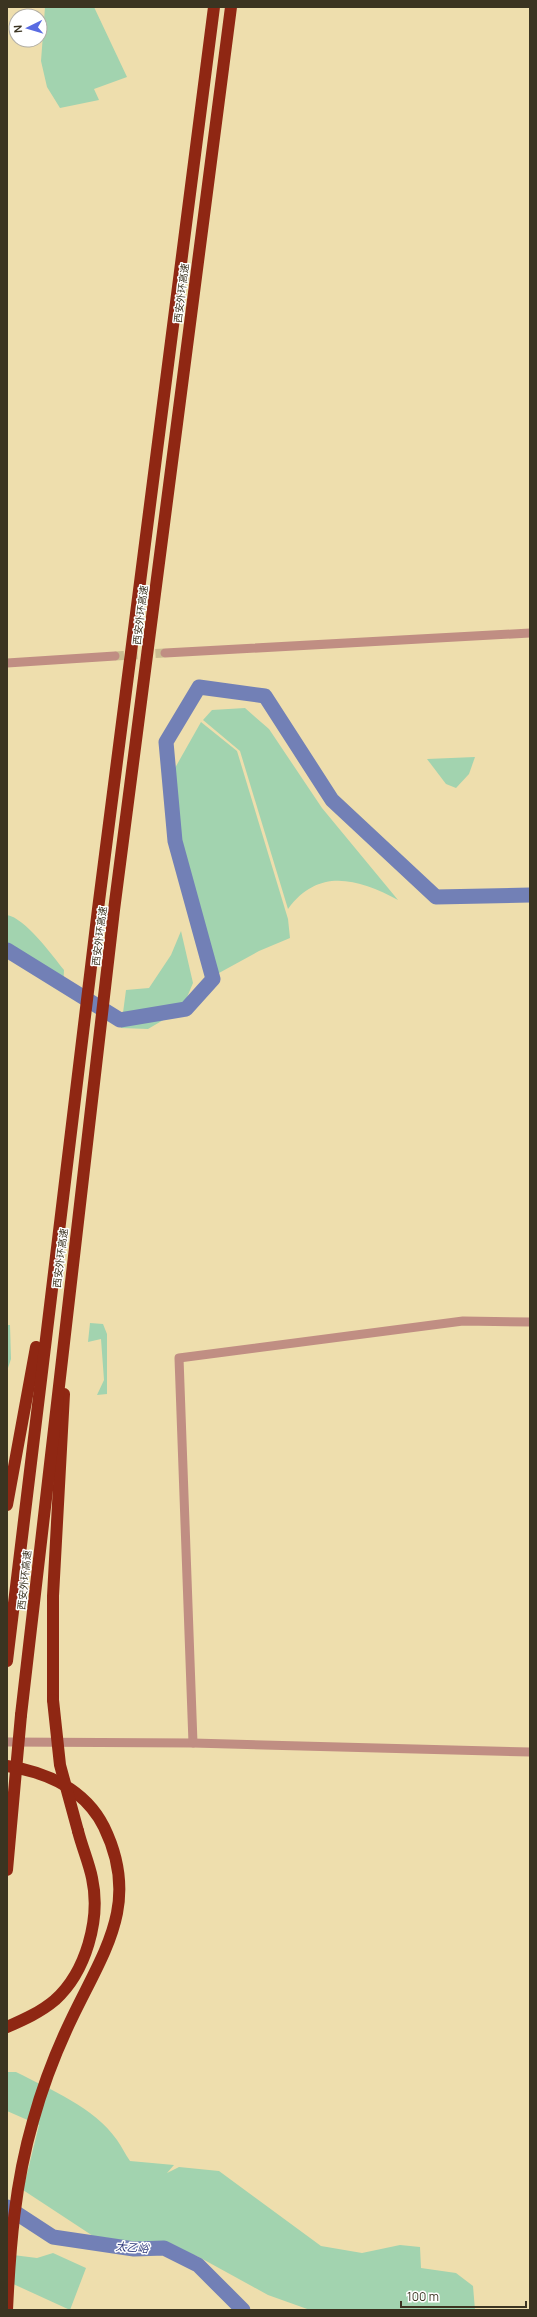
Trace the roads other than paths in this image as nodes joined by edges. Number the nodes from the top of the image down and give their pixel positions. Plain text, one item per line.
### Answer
1 (214, 7) edge
2 (230, 7) edge
3 (530, 633) edge
4 (165, 653) tunnel mouth
5 (115, 656) tunnel mouth
6 (7, 663) edge
7 (60, 1216) junction
8 (76, 1224) junction
9 (530, 1322) edge
10 (7, 1505) edge
11 (7, 1661) edge
12 (7, 1742) edge
13 (193, 1743) junction
14 (530, 1752) edge
15 (7, 1766) edge
16 (7, 1870) edge
17 (7, 2027) edge
18 (7, 2310) edge

1 - 7 highway, 西安外环高速
2 - 8 highway, 西安外环高速
3 - 4 street
5 - 6 street
7 - 10 highway
7 - 11 highway, 西安外环高速
8 - 16 highway, 西安外环高速, bridge
8 - 17 highway, bridge
9 - 13 street
12 - 13 street
13 - 14 street
15 - 18 highway

